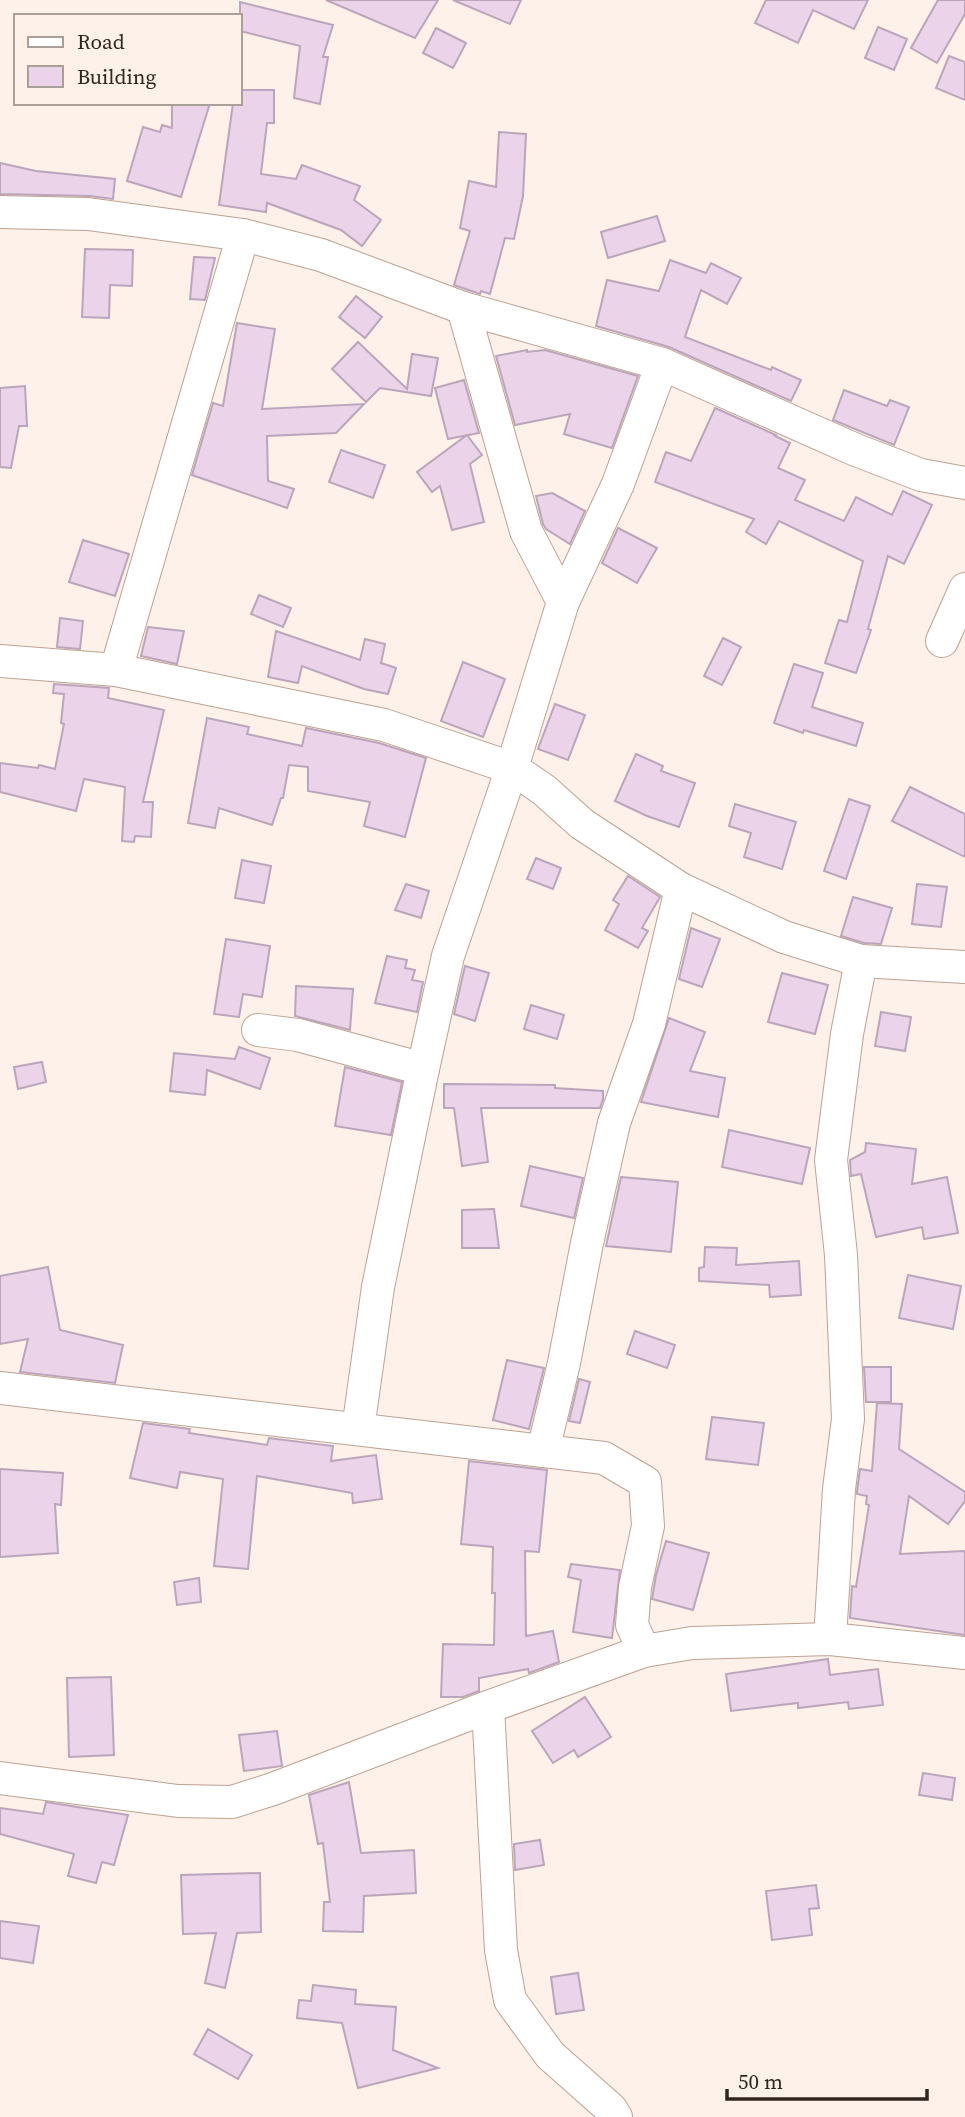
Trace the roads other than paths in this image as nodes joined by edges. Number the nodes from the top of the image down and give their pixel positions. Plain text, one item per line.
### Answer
1 (0, 212) edge
2 (243, 235) junction
3 (463, 308) junction
4 (662, 364) junction
5 (965, 483) edge
6 (965, 589) edge
7 (563, 602) junction
8 (942, 641) dead end
9 (0, 661) edge
10 (116, 670) junction
11 (512, 768) junction
12 (681, 889) junction
13 (861, 961) junction
14 (965, 967) edge
15 (258, 1030) dead end
16 (423, 1069) junction
17 (0, 1388) edge
18 (358, 1429) junction
19 (543, 1451) junction
20 (831, 1639) junction
21 (644, 1651) junction
22 (965, 1653) edge
23 (488, 1707) junction
24 (0, 1778) edge
25 (616, 2117) edge

1 - 2 street
2 - 3 street
2 - 10 street
3 - 4 street
3 - 7 street
4 - 5 street
4 - 7 street
6 - 8 street
7 - 11 street
9 - 10 street
10 - 11 street
11 - 12 street
11 - 16 street
12 - 13 street
12 - 19 street
13 - 14 street
13 - 20 street
15 - 16 street
16 - 18 street
17 - 18 street
18 - 19 street
19 - 21 street
20 - 21 street
20 - 22 street
21 - 23 street
23 - 24 street
23 - 25 street

